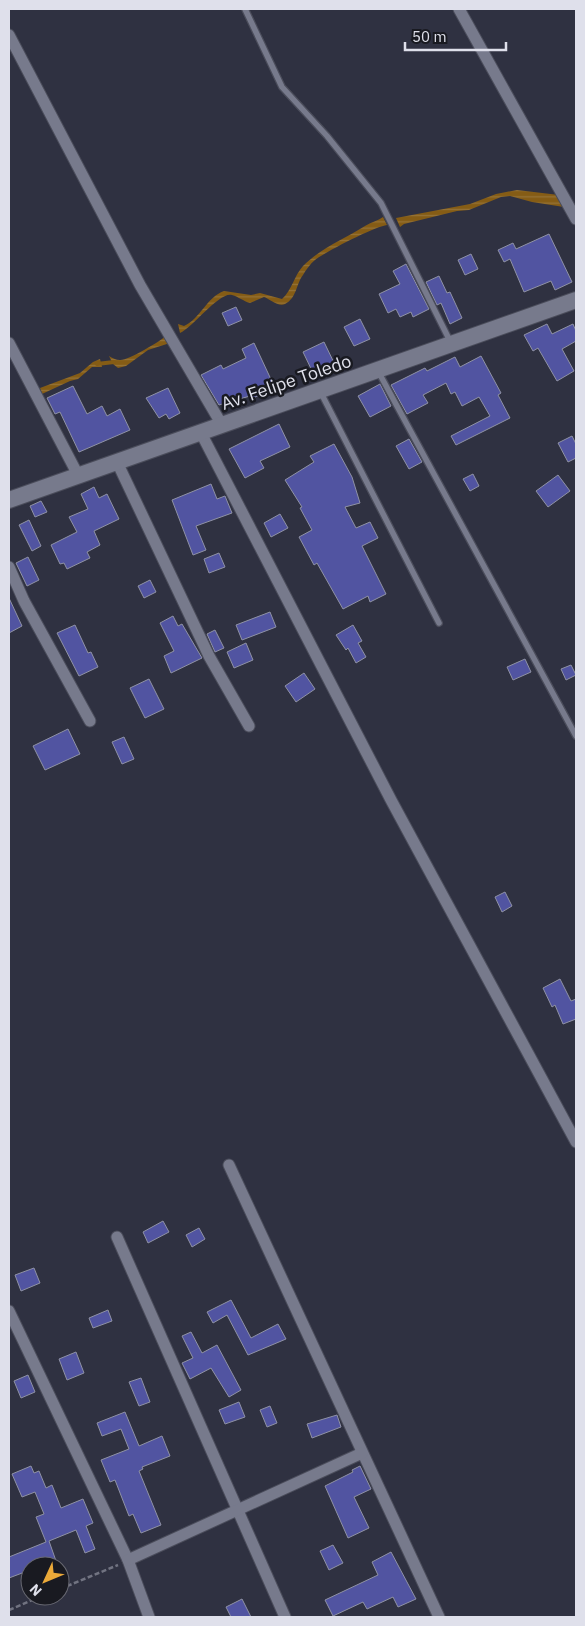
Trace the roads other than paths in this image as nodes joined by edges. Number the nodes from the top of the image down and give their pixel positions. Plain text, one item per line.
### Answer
1 (245, 9) edge
2 (459, 9) edge
3 (9, 35) edge
4 (576, 219) edge
5 (575, 304) edge
6 (9, 343) edge
7 (452, 345) junction
8 (378, 371) junction
9 (320, 391) junction
10 (222, 425) junction
11 (201, 433) junction
12 (117, 462) junction
13 (78, 475) junction
14 (9, 500) edge
15 (9, 567) edge
16 (439, 623) dead end
17 (90, 721) dead end
18 (249, 726) dead end
19 (576, 736) edge
20 (576, 1142) edge
21 (229, 1165) dead end
22 (117, 1237) dead end
23 (9, 1311) edge
24 (362, 1453) junction
25 (238, 1510) junction
26 (128, 1560) junction
27 (149, 1617) edge
28 (285, 1617) edge
29 (439, 1617) edge

1 - 7 lane
2 - 4 street
3 - 10 street
5 - 7 main road, Av. Felipe Toledo
6 - 13 street
7 - 8 main road, Av. Felipe Toledo
8 - 9 main road, Av. Felipe Toledo
8 - 19 lane
9 - 10 main road, Av. Felipe Toledo
9 - 16 lane
10 - 11 main road, Av. Felipe Toledo
11 - 12 main road, Av. Felipe Toledo
11 - 20 street
12 - 13 main road, Av. Felipe Toledo
12 - 18 street
13 - 14 main road, Av. Felipe Toledo
15 - 17 street
21 - 24 street
22 - 25 street
23 - 26 street
24 - 25 street
24 - 29 street
25 - 26 street
25 - 28 street
26 - 27 street

